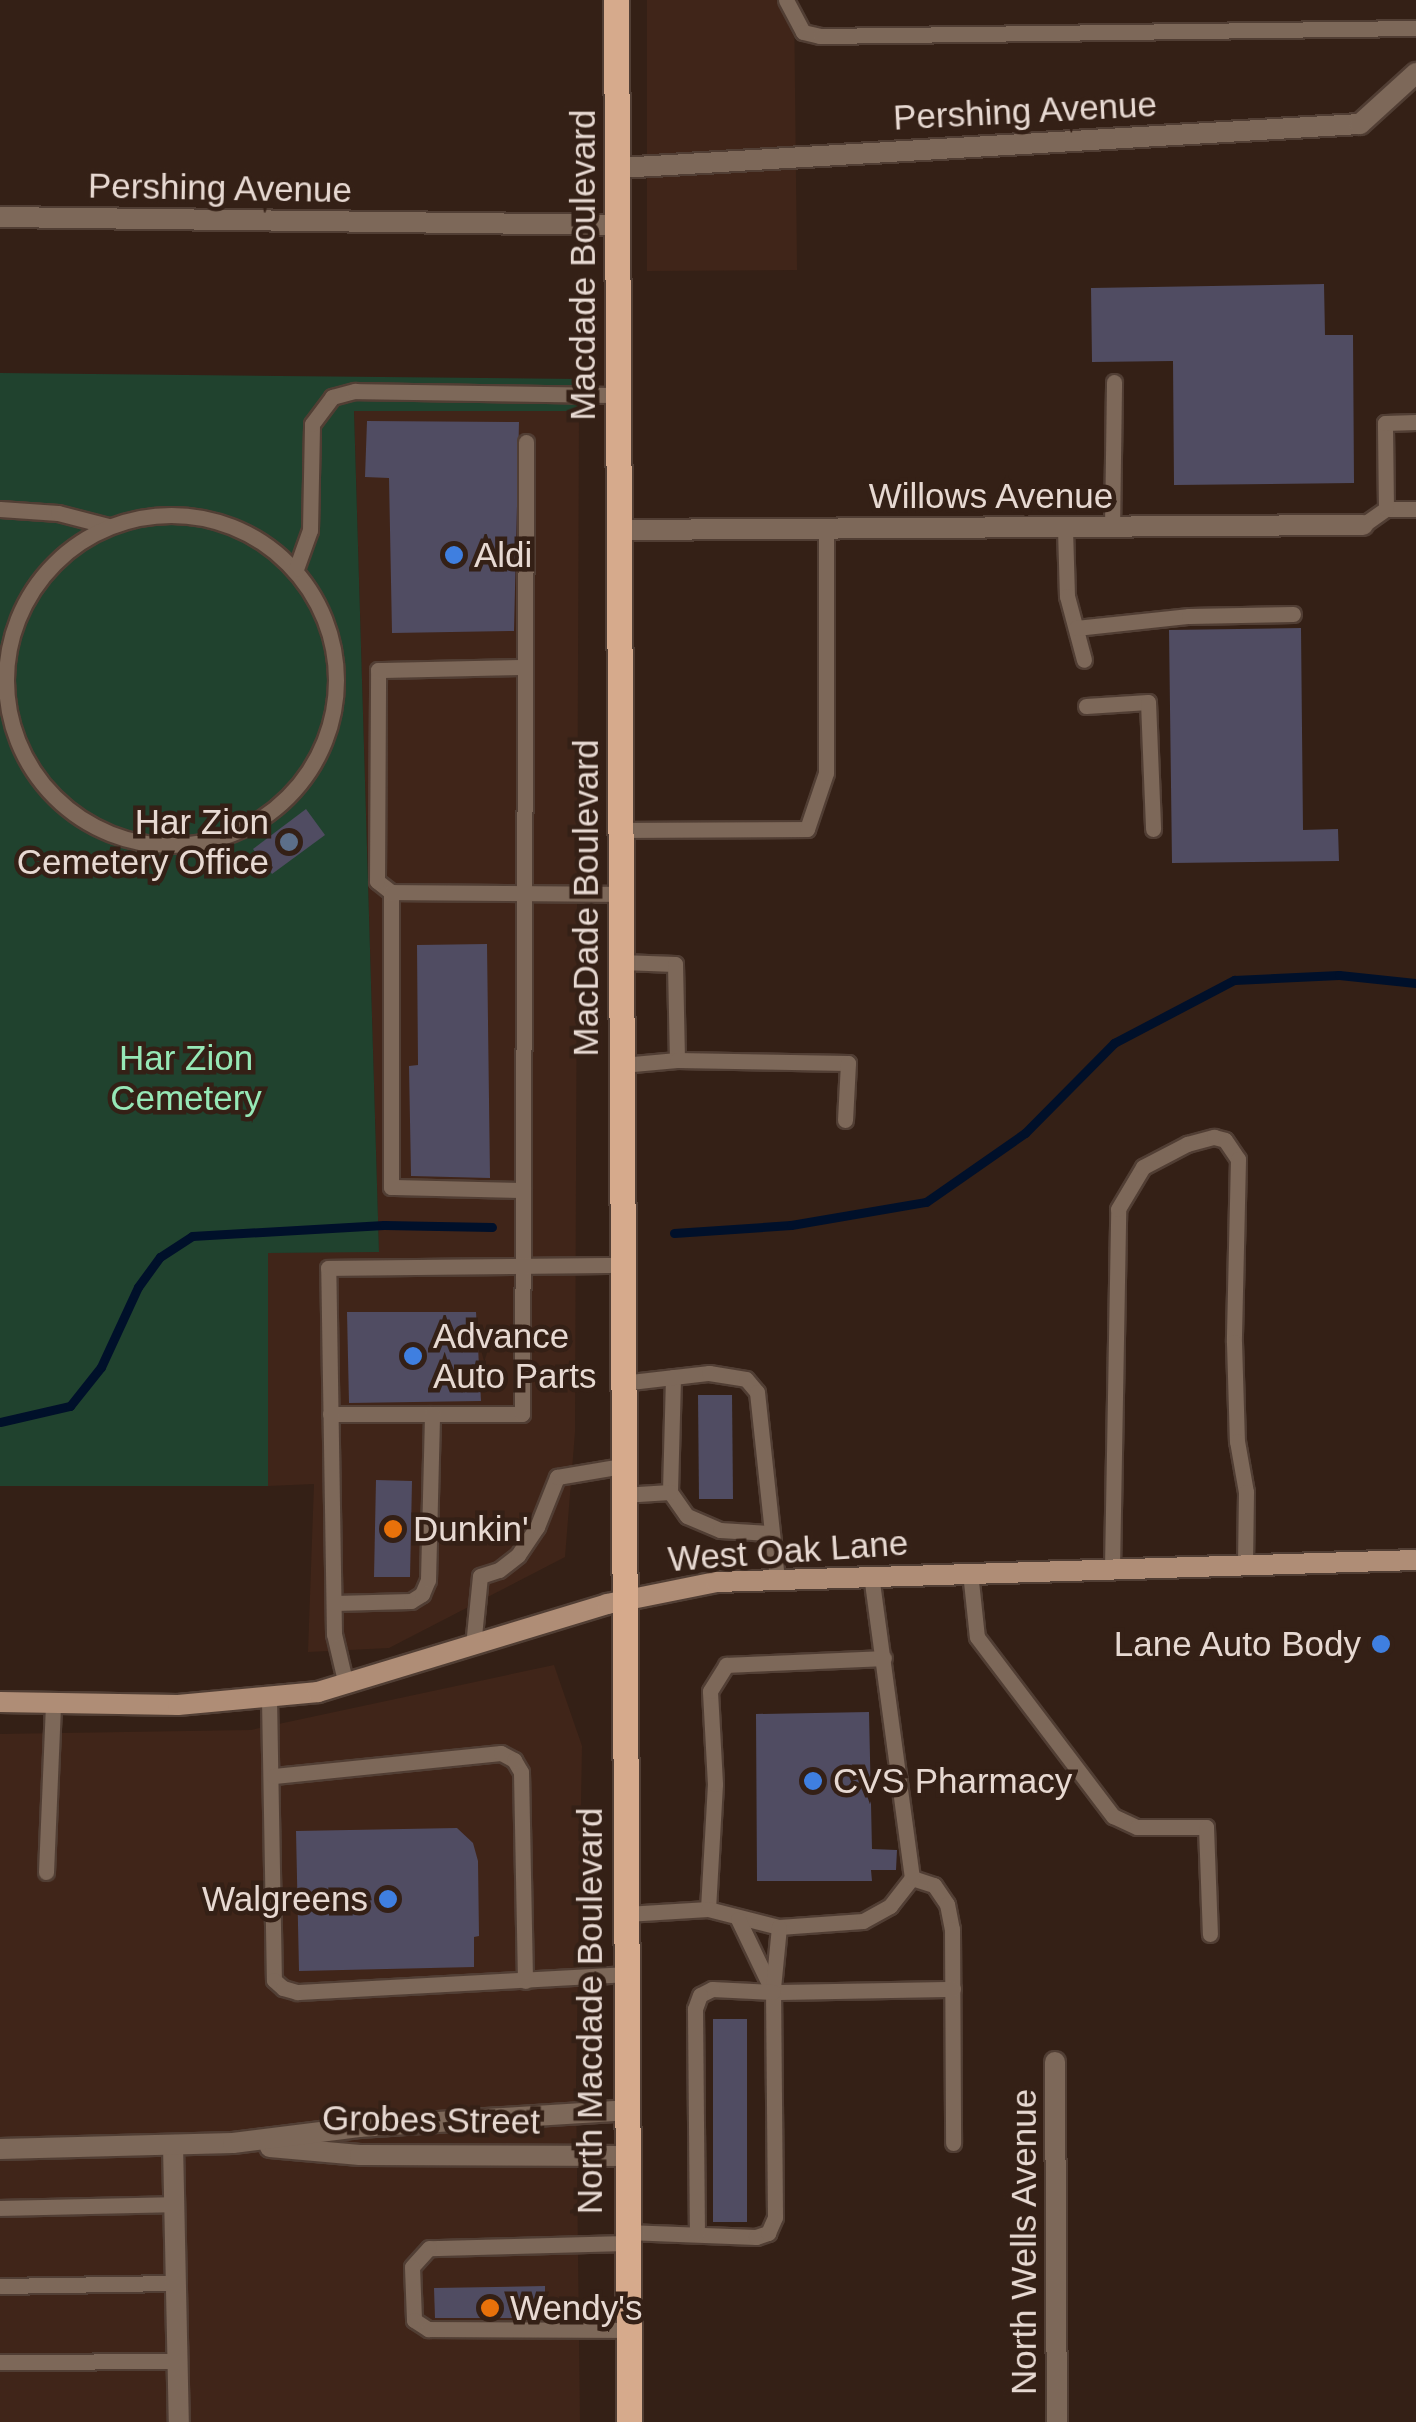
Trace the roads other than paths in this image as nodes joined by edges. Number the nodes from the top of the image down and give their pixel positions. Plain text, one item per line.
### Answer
1 (616, 0) edge
2 (786, 0) edge
3 (1416, 28) edge
4 (1416, 73) edge
5 (619, 168) junction
6 (0, 218) edge
7 (619, 225) junction
8 (1114, 382) dead end
9 (620, 396) junction
10 (1416, 422) edge
11 (526, 442) dead end
12 (1386, 509) junction
13 (1416, 509) edge
14 (0, 510) edge
15 (1363, 525) joint
16 (108, 526) junction
17 (1065, 528) junction
18 (826, 529) junction
19 (1112, 529) junction
20 (619, 530) junction
21 (296, 569) junction
22 (1293, 614) dead end
23 (1076, 628) junction
24 (1084, 660) dead end
25 (524, 667) junction
26 (1086, 706) dead end
27 (1153, 829) dead end
28 (620, 830) junction
29 (391, 892) junction
30 (522, 893) junction
31 (621, 894) junction
32 (621, 962) junction
33 (677, 1060) junction
34 (622, 1065) junction
35 (846, 1120) dead end
36 (523, 1190) junction
37 (623, 1265) junction
38 (523, 1266) junction
39 (673, 1376) junction
40 (622, 1383) junction
41 (330, 1414) junction
42 (432, 1414) junction
43 (622, 1466) junction
44 (670, 1492) junction
45 (622, 1495) junction
46 (769, 1533) junction
47 (1416, 1560) edge
48 (1244, 1564) junction
49 (1112, 1568) junction
50 (970, 1572) junction
51 (871, 1575) junction
52 (777, 1578) junction
53 (622, 1600) junction
54 (334, 1603) junction
55 (473, 1646) junction
56 (884, 1658) junction
57 (346, 1685) junction
58 (269, 1698) junction
59 (0, 1702) edge
60 (53, 1703) junction
61 (274, 1776) junction
62 (46, 1872) dead end
63 (912, 1878) junction
64 (708, 1909) junction
65 (626, 1914) junction
66 (738, 1918) junction
67 (779, 1927) junction
68 (1210, 1934) dead end
69 (626, 1974) junction
70 (525, 1980) junction
71 (953, 1989) junction
72 (773, 1992) junction
73 (1055, 2062) dead end
74 (626, 2110) junction
75 (233, 2143) junction
76 (953, 2143) dead end
77 (173, 2145) junction
78 (0, 2150) edge
79 (627, 2156) junction
80 (174, 2204) junction
81 (0, 2208) edge
82 (697, 2234) junction
83 (626, 2238) junction
84 (176, 2283) junction
85 (0, 2286) edge
86 (628, 2330) junction
87 (177, 2361) junction
88 (0, 2362) edge
89 (179, 2422) edge
90 (628, 2422) edge
91 (1057, 2422) edge

1 - 5 main road, Macdade Boulevard
2 - 3 lane
4 - 5 street, Pershing Avenue
5 - 7 main road, Macdade Boulevard
6 - 7 street, Pershing Avenue
7 - 9 main road, Macdade Boulevard
8 - 19 lane
9 - 20 main road, Macdade Boulevard
9 - 21 lane
10 - 12 lane
11 - 25 lane
12 - 13 lane
12 - 15 lane
14 - 16 lane
15 - 19 street, Willows Avenue
16 - 21 lane
16 - 21 lane
17 - 18 street, Willows Avenue
17 - 19 street, Willows Avenue
17 - 23 lane
18 - 20 street, Willows Avenue
18 - 28 lane
20 - 28 main road, MacDade Boulevard
22 - 23 lane
23 - 24 lane
25 - 29 lane
25 - 30 lane
26 - 27 lane
28 - 31 main road, MacDade Boulevard
29 - 30 lane
29 - 36 lane
30 - 31 lane
30 - 36 lane
31 - 32 main road, MacDade Boulevard
32 - 33 lane
32 - 34 main road, MacDade Boulevard
33 - 34 lane
33 - 35 lane
34 - 37 main road, MacDade Boulevard
36 - 38 lane
37 - 38 lane
37 - 40 main road
38 - 41 lane
38 - 42 lane
39 - 40 lane
39 - 44 lane
39 - 46 lane
40 - 43 main road
41 - 42 lane
41 - 54 lane
42 - 54 lane
43 - 45 main road
43 - 55 lane
44 - 45 lane
44 - 46 lane
45 - 53 main road
46 - 52 lane
47 - 48 main road, West Oak Lane
48 - 49 main road, West Oak Lane
48 - 49 lane
49 - 50 main road, West Oak Lane
50 - 51 main road, West Oak Lane
50 - 68 lane
51 - 52 main road, West Oak Lane
51 - 56 lane
52 - 53 main road, West Oak Lane
53 - 55 main road, West Oak Lane
53 - 65 main road, North Macdade Boulevard
54 - 57 lane
55 - 57 main road, West Oak Lane
56 - 63 lane
56 - 64 lane
57 - 58 main road, West Oak Lane
58 - 60 main road, West Oak Lane
58 - 61 lane
59 - 60 main road, West Oak Lane
60 - 62 lane
61 - 70 lane
61 - 70 lane
63 - 67 lane
63 - 71 lane
64 - 65 lane
64 - 66 lane
65 - 69 main road, North Macdade Boulevard
66 - 67 lane
66 - 72 lane
67 - 72 lane
69 - 70 lane
69 - 74 main road, North Macdade Boulevard
71 - 72 lane
71 - 76 lane
72 - 82 lane
72 - 82 lane
73 - 91 street, North Wells Avenue
74 - 75 street, Grobes Street
74 - 79 main road, North Macdade Boulevard
75 - 77 street, Grobes Street
75 - 79 street, Grobes Street
77 - 78 street, Grobes Street
77 - 80 street
79 - 83 main road, North Macdade Boulevard
80 - 81 lane
80 - 84 street
82 - 83 lane
83 - 86 main road, North Macdade Boulevard
83 - 86 lane
84 - 85 lane
84 - 87 street
86 - 90 main road, North Macdade Boulevard
87 - 88 lane
87 - 89 street

